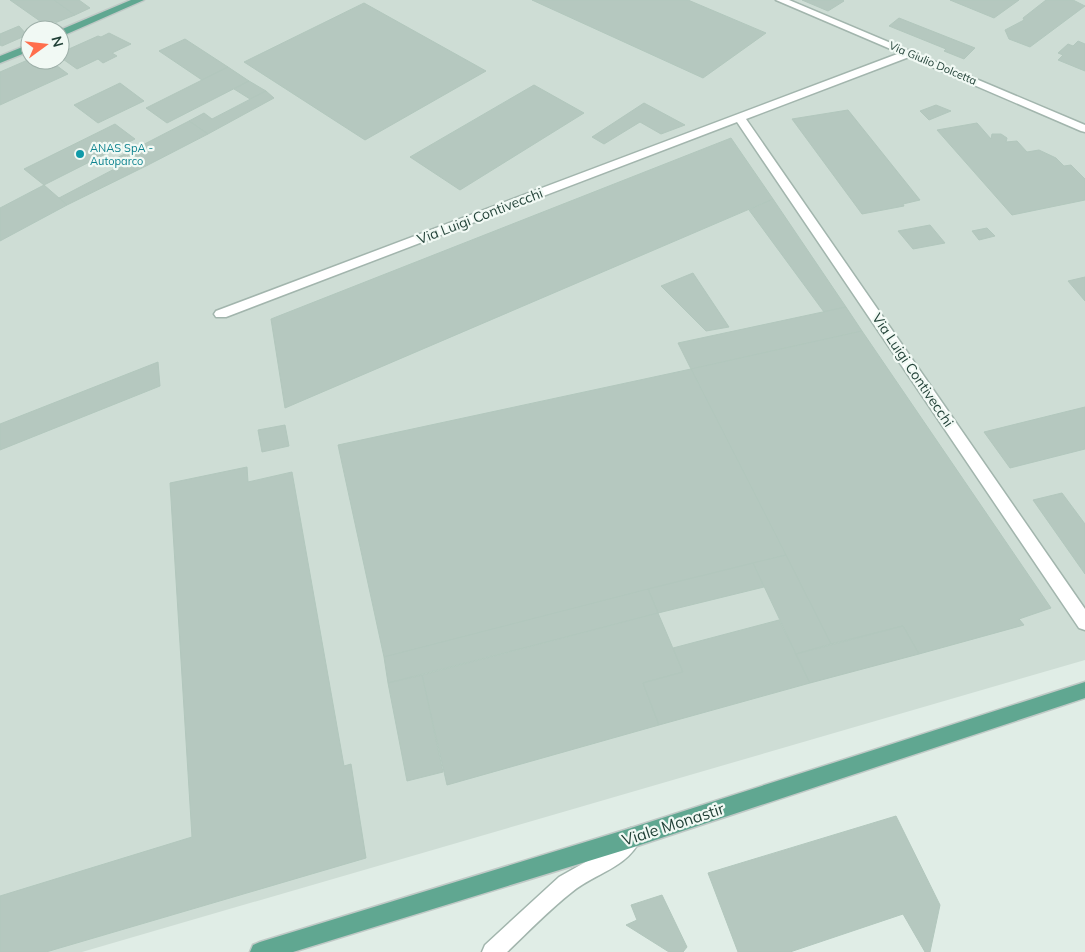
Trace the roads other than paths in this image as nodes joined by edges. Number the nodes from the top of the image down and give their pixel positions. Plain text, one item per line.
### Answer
1 (140, 0) edge
2 (781, 0) edge
3 (70, 30) edge
4 (20, 52) edge
5 (909, 52) junction
6 (0, 60) edge
7 (740, 118) junction
8 (1085, 129) edge
9 (221, 314) dead end
10 (1085, 622) edge
11 (1085, 690) edge
12 (631, 838) junction
13 (260, 952) edge
14 (492, 952) edge

1 - 3 main road
2 - 5 street, Via Giulio Dolcetta
4 - 6 main road
5 - 7 street, Via Luigi Contivecchi
5 - 8 street, Via Giulio Dolcetta
7 - 9 street, Via Luigi Contivecchi
7 - 10 street, Via Luigi Contivecchi
11 - 12 main road, Viale Monastir
12 - 13 main road, Viale Monastir
12 - 14 street

